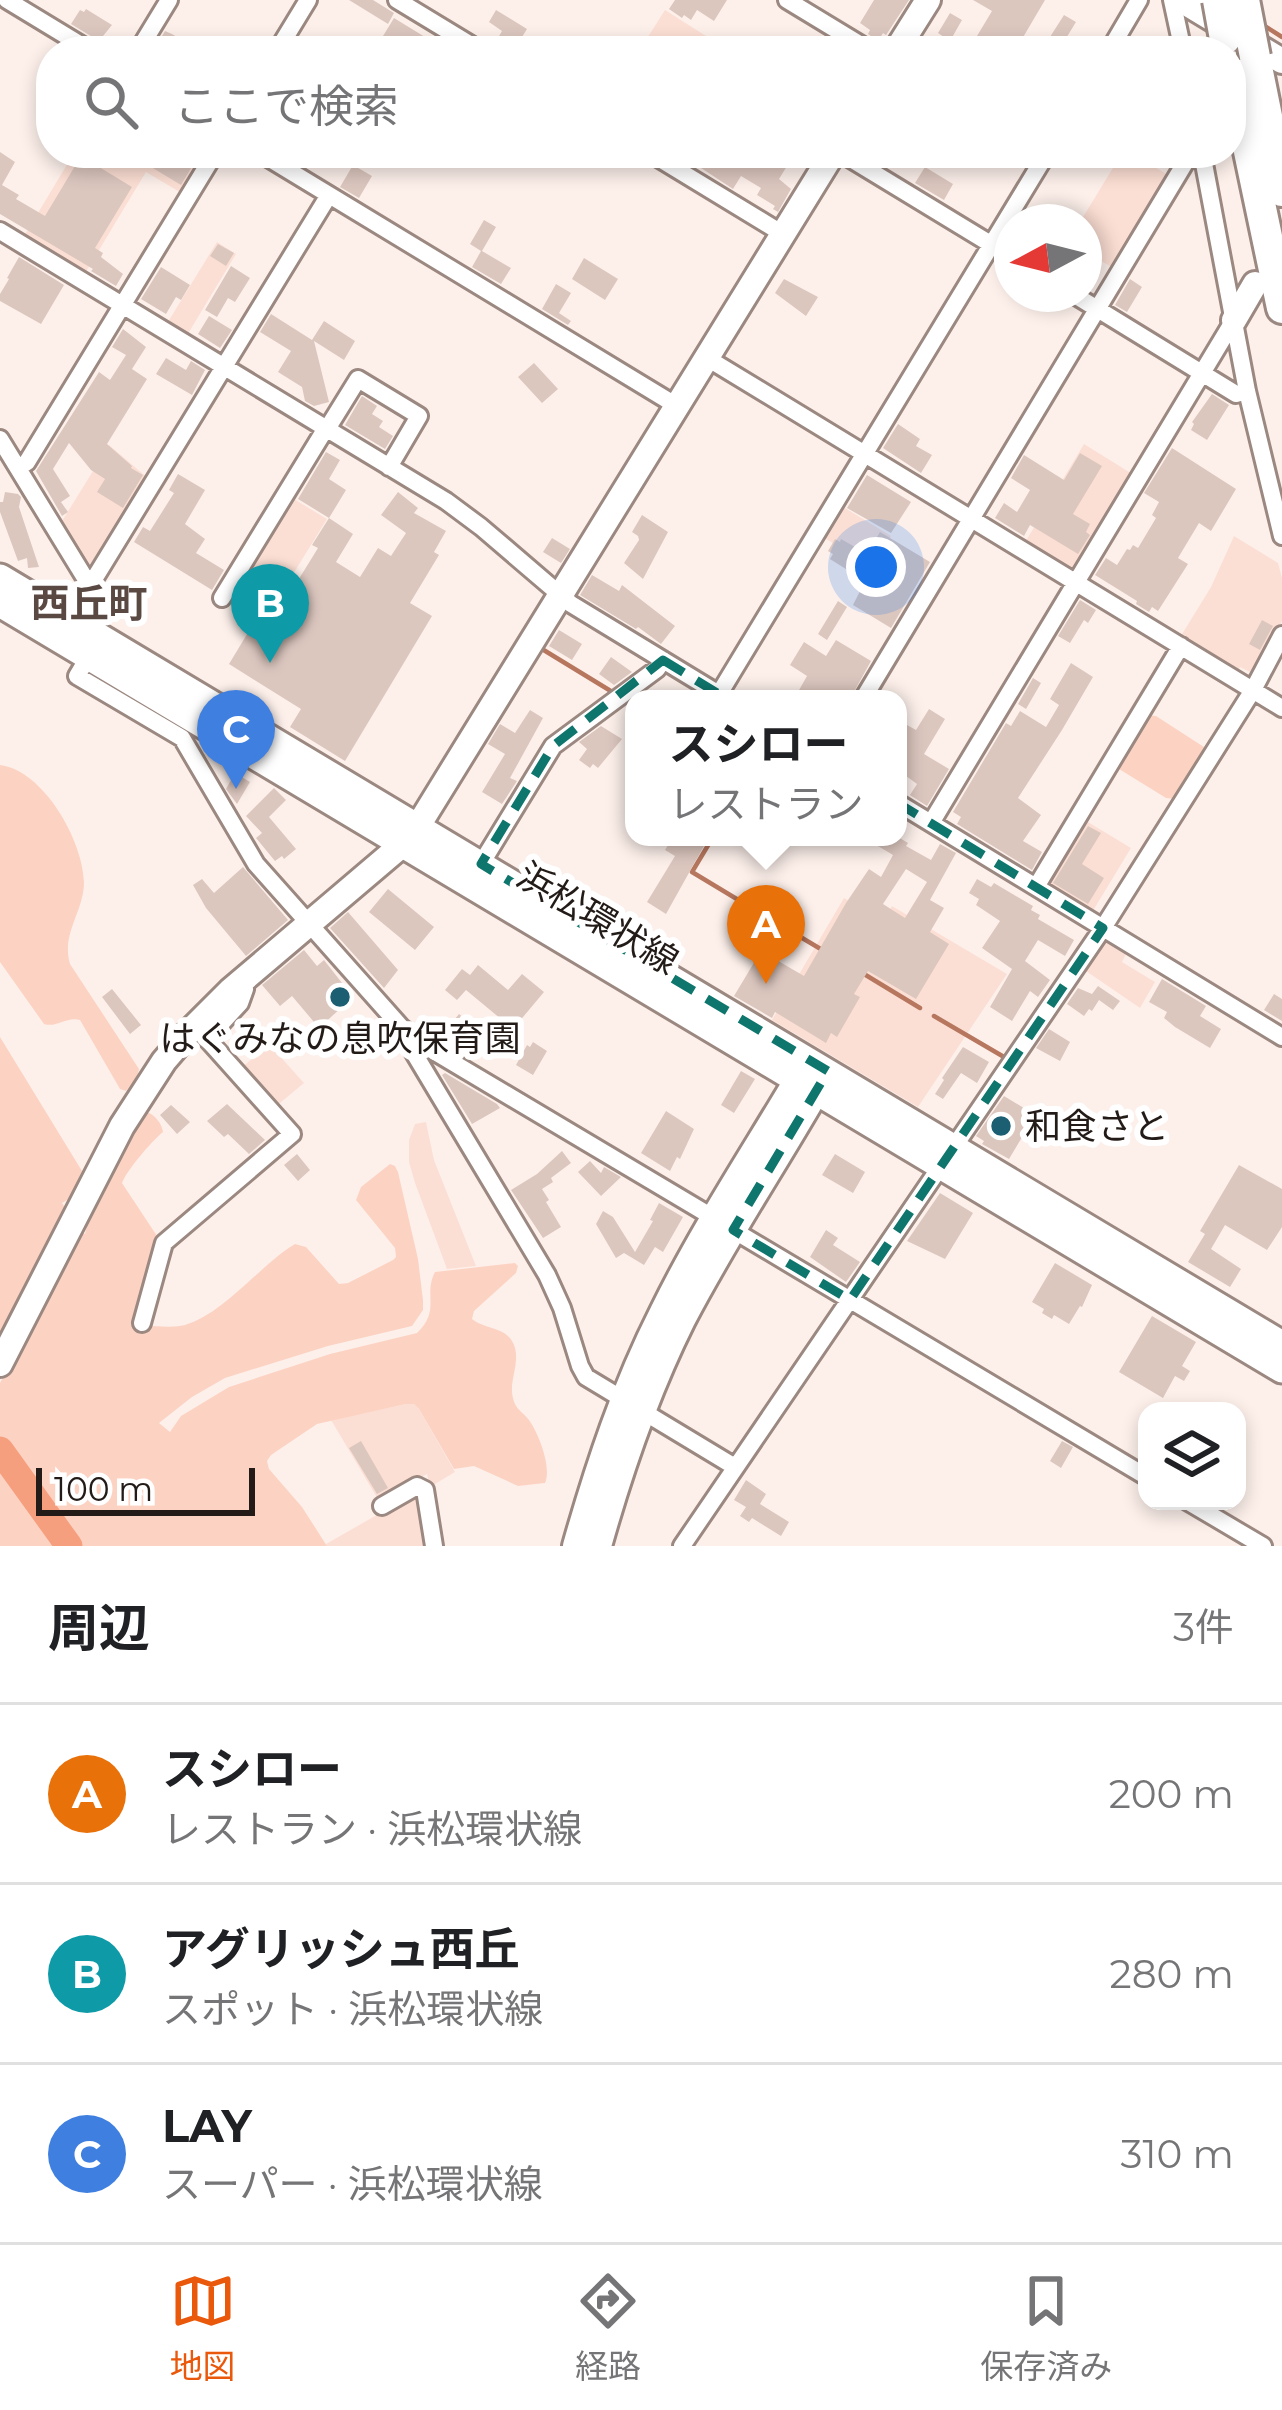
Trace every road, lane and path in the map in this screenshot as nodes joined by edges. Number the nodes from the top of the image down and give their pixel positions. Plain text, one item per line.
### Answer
1 (8, 0) edge
2 (169, 0) edge
3 (308, 0) edge
4 (397, 0) edge
5 (787, 0) edge
6 (928, 0) edge
7 (1139, 0) edge
8 (1176, 0) edge
9 (1218, 0) edge
10 (1244, 0) edge
11 (67, 36) edge
12 (147, 36) edge
13 (286, 36) edge
14 (457, 36) edge
15 (846, 36) edge
16 (905, 36) edge
17 (1117, 36) edge
18 (1182, 36) edge
19 (1221, 36) edge
20 (1235, 36) edge
21 (1244, 36) edge
22 (1246, 62) edge
23 (1246, 68) edge
24 (206, 168) edge
25 (285, 168) edge
26 (675, 168) edge
27 (827, 168) edge
28 (862, 168) edge
29 (1038, 168) edge
30 (1182, 168) edge
31 (1205, 168) edge
32 (1282, 191) edge
33 (329, 195) junction
34 (0, 231) edge
35 (783, 234) junction
36 (992, 245) junction
37 (1256, 284) dead end
38 (1102, 301) edge
39 (122, 305) junction
40 (1282, 308) edge
41 (1095, 312) edge
42 (1102, 312) edge
43 (1234, 320) junction
44 (707, 358) junction
45 (224, 367) junction
46 (1202, 373) junction
47 (1247, 391) junction
48 (677, 406) junction
49 (326, 429) junction
50 (0, 439) edge
51 (866, 454) junction
52 (389, 466) junction
53 (18, 468) junction
54 (971, 518) junction
55 (1282, 536) edge
56 (0, 578) edge
57 (87, 581) junction
58 (1076, 582) junction
59 (560, 596) junction
60 (222, 598) dead end
61 (0, 603) edge
62 (1282, 635) edge
63 (90, 645) junction
64 (1181, 646) junction
65 (663, 660) junction
66 (629, 690) edge
67 (713, 690) edge
68 (727, 690) edge
69 (867, 690) edge
70 (1253, 690) junction
71 (625, 693) edge
72 (1282, 708) edge
73 (907, 808) edge
74 (931, 823) junction
75 (410, 835) junction
76 (482, 864) junction
77 (1036, 887) junction
78 (309, 925) junction
79 (1103, 928) junction
80 (240, 983) junction
81 (1282, 1036) edge
82 (413, 1037) junction
83 (813, 1075) junction
84 (948, 1156) junction
85 (724, 1224) junction
86 (850, 1300) junction
87 (142, 1323) dead end
88 (1282, 1345) edge
89 (0, 1364) edge
90 (1282, 1369) edge
91 (632, 1406) junction
92 (735, 1467) junction
93 (1138, 1472) edge
94 (382, 1506) dead end
95 (1202, 1510) edge
96 (434, 1546) edge
97 (575, 1546) edge
98 (599, 1546) edge
99 (682, 1546) edge
100 (1263, 1546) edge

1 - 11 street
2 - 12 street
3 - 13 street
4 - 14 street
5 - 15 street
6 - 16 street
7 - 17 street
8 - 18 street
8 - 19 street
9 - 20 highway, bridge
10 - 21 highway, bridge
22 - 32 highway
23 - 40 highway
24 - 39 street
25 - 33 street
26 - 35 street
27 - 35 street
28 - 36 street
29 - 36 street
30 - 38 street
31 - 43 street
33 - 45 street
33 - 48 street
34 - 39 street
35 - 44 street
36 - 51 street
37 - 43 street
39 - 45 street
39 - 53 street
41 - 54 street
42 - 46 street
43 - 46 street
43 - 47 street
44 - 48 street
44 - 51 street
45 - 49 street
45 - 57 street
46 - 47 street
46 - 58 street
47 - 55 street
48 - 59 street
49 - 52 street
49 - 52 street
49 - 60 street
50 - 53 street
51 - 54 street
51 - 68 street
52 - 59 street
53 - 57 street
54 - 58 street
54 - 69 street
56 - 63 main road, 浜松環状線
57 - 63 street
58 - 64 street
58 - 74 street
59 - 65 street
59 - 75 street
61 - 63 main road, 浜松環状線
62 - 70 street
63 - 75 main road, 浜松環状線
63 - 78 street
64 - 70 street
64 - 77 street
65 - 66 street
65 - 67 street
70 - 72 street
70 - 79 street
71 - 76 street
73 - 74 street
74 - 77 street
75 - 76 main road, 浜松環状線
75 - 78 street
75 - 83 main road, 浜松環状線
76 - 83 main road, 浜松環状線
77 - 79 street
78 - 80 street
78 - 82 street
79 - 81 street
79 - 84 street
80 - 87 street
80 - 89 street
82 - 85 street
82 - 91 street
83 - 84 main road, 浜松環状線
83 - 85 street
84 - 86 street
84 - 88 main road, 浜松環状線
84 - 90 main road, 浜松環状線
85 - 86 street
85 - 91 street
86 - 92 street
86 - 93 street
91 - 92 street
91 - 97 street
91 - 98 street
92 - 99 street
94 - 96 street
95 - 100 street

